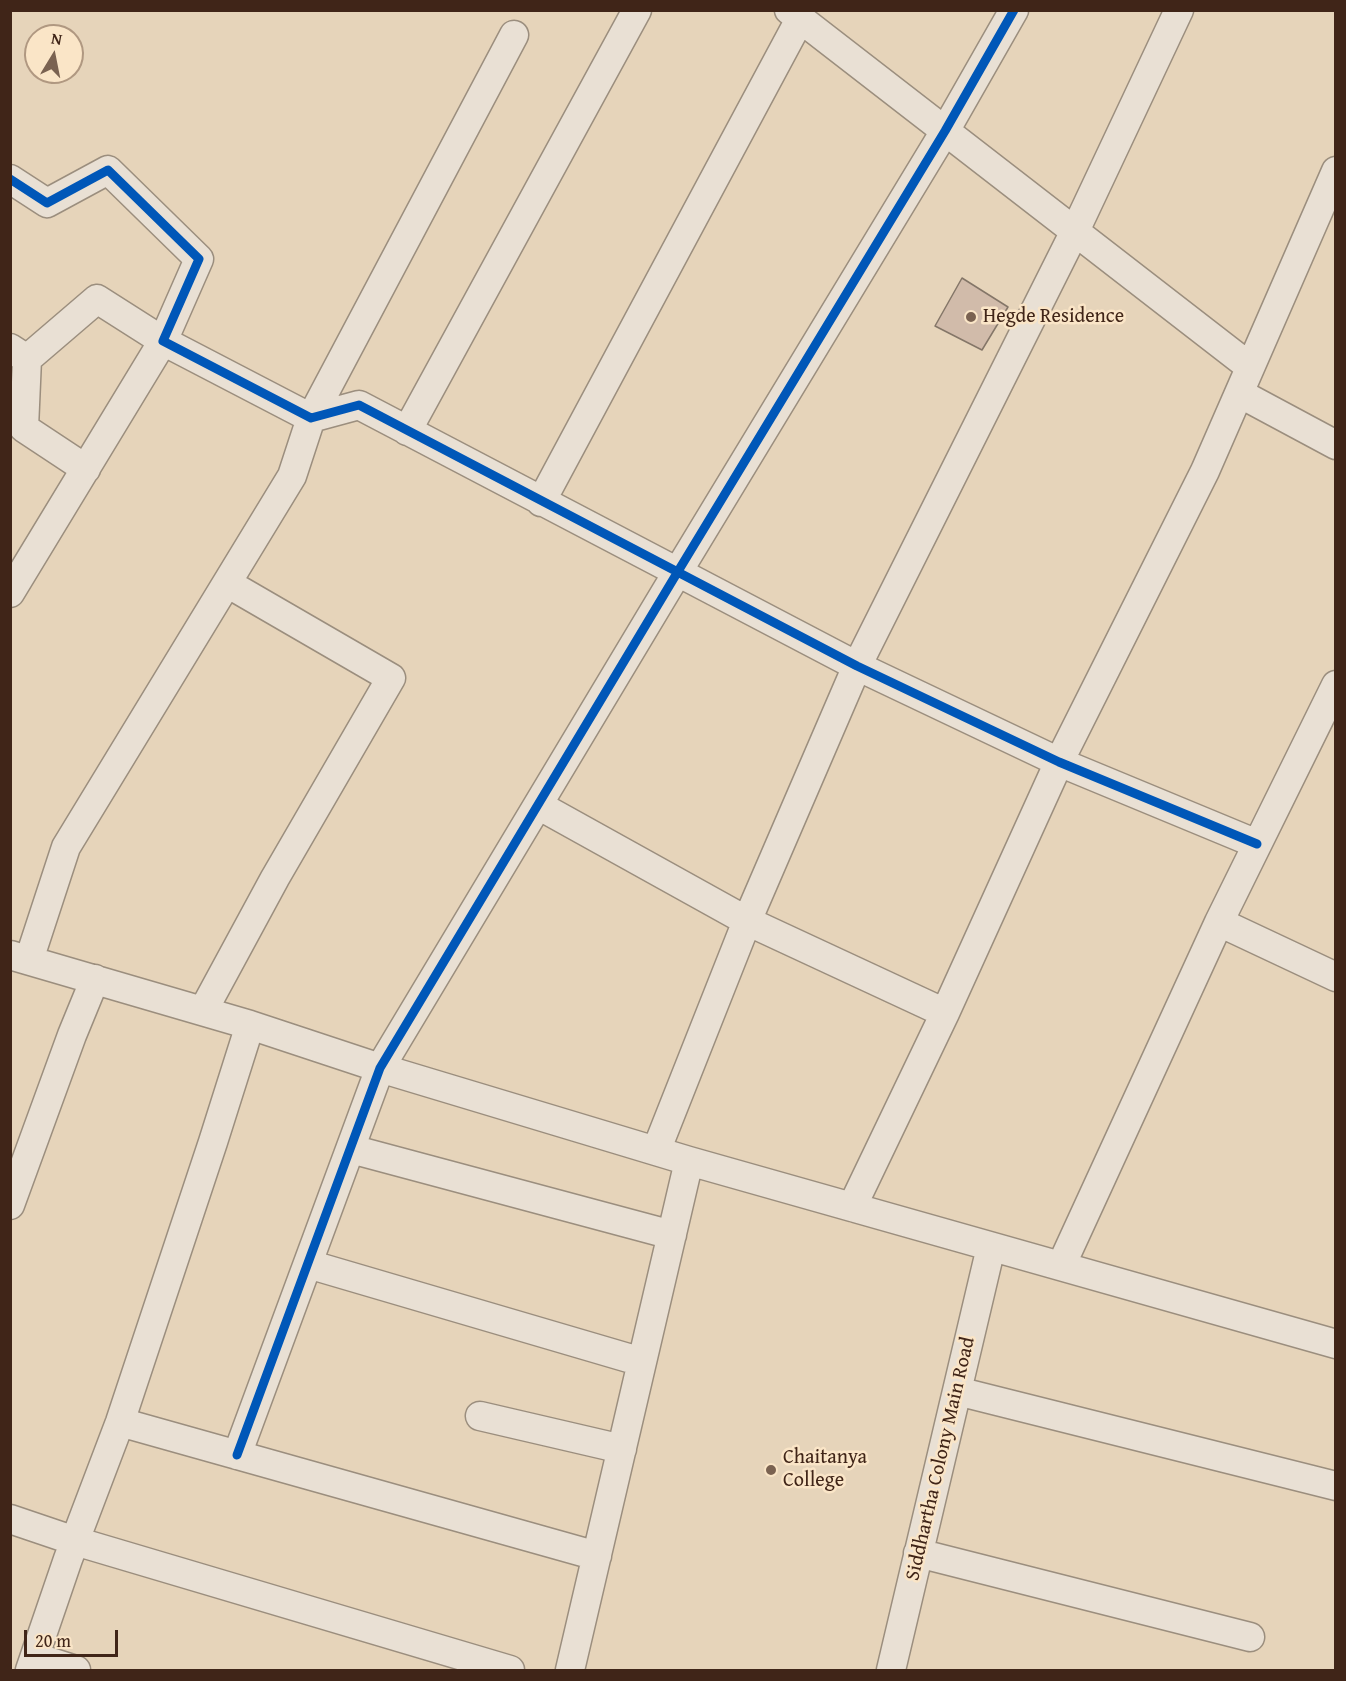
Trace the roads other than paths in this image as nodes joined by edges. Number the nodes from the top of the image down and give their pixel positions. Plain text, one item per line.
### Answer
1 (637, 10) edge
2 (1014, 10) edge
3 (1179, 10) edge
4 (793, 13) edge
5 (514, 35) dead end
6 (945, 131) junction
7 (1335, 171) edge
8 (10, 179) edge
9 (1075, 231) junction
10 (163, 341) junction
11 (19, 353) edge
12 (1250, 367) junction
13 (1239, 393) junction
14 (311, 418) junction
15 (407, 431) junction
16 (1335, 445) edge
17 (86, 469) junction
18 (541, 502) junction
19 (677, 573) junction
20 (227, 583) junction
21 (10, 593) edge
22 (857, 666) junction
23 (1335, 686) edge
24 (1059, 762) junction
25 (538, 805) junction
26 (1257, 844) junction
27 (747, 921) junction
28 (1219, 922) junction
29 (20, 957) edge
30 (1335, 977) edge
31 (95, 979) junction
32 (203, 1011) junction
33 (945, 1013) junction
34 (250, 1025) junction
35 (380, 1068) junction
36 (351, 1149) junction
37 (656, 1151) junction
38 (689, 1161) junction
39 (10, 1205) edge
40 (852, 1207) junction
41 (672, 1235) junction
42 (991, 1247) junction
43 (308, 1264) junction
44 (1060, 1266) junction
45 (1335, 1344) edge
46 (642, 1362) junction
47 (957, 1391) junction
48 (480, 1416) dead end
49 (120, 1422) junction
50 (622, 1449) junction
51 (237, 1455) junction
52 (1335, 1486) edge
53 (10, 1519) edge
54 (75, 1541) junction
55 (918, 1553) junction
56 (597, 1557) junction
57 (1250, 1637) dead end
58 (33, 1664) edge
59 (472, 1665) edge
60 (76, 1671) edge
61 (510, 1671) edge
62 (570, 1671) edge
63 (891, 1671) edge

1 - 15 street
2 - 6 street
3 - 9 street
4 - 6 street
4 - 18 street
5 - 14 street
6 - 9 street
6 - 19 street
7 - 12 street
8 - 10 street
9 - 12 street
9 - 22 street
10 - 11 street
10 - 14 street
10 - 17 street
11 - 17 street
12 - 13 street
13 - 16 street
13 - 24 street
14 - 15 street
14 - 20 street
15 - 18 street
17 - 21 street
18 - 19 street
19 - 22 street
19 - 25 street
20 - 29 street
20 - 32 street
22 - 24 street
22 - 27 street
23 - 26 street
24 - 26 street
24 - 33 street
25 - 27 street
25 - 35 street
26 - 28 street
27 - 33 street
27 - 37 street
28 - 30 street
28 - 44 street
29 - 31 street
31 - 32 street
31 - 39 street
32 - 34 street
33 - 40 street
34 - 35 street
34 - 49 street
35 - 36 street
35 - 37 street
36 - 41 street
36 - 43 street
37 - 38 street
38 - 40 street
38 - 41 street
40 - 42 street
41 - 46 street
42 - 44 street
42 - 47 street, Siddhartha Colony Main Road
43 - 46 street
43 - 51 street
44 - 45 street
46 - 50 street
47 - 52 street
47 - 55 street, Siddhartha Colony Main Road
48 - 50 street
49 - 51 street
49 - 54 street
50 - 56 street
51 - 56 street
53 - 54 street
54 - 58 street
54 - 59 street
55 - 57 street
55 - 63 street, Siddhartha Colony Main Road
56 - 62 street
58 - 60 street
59 - 61 street

